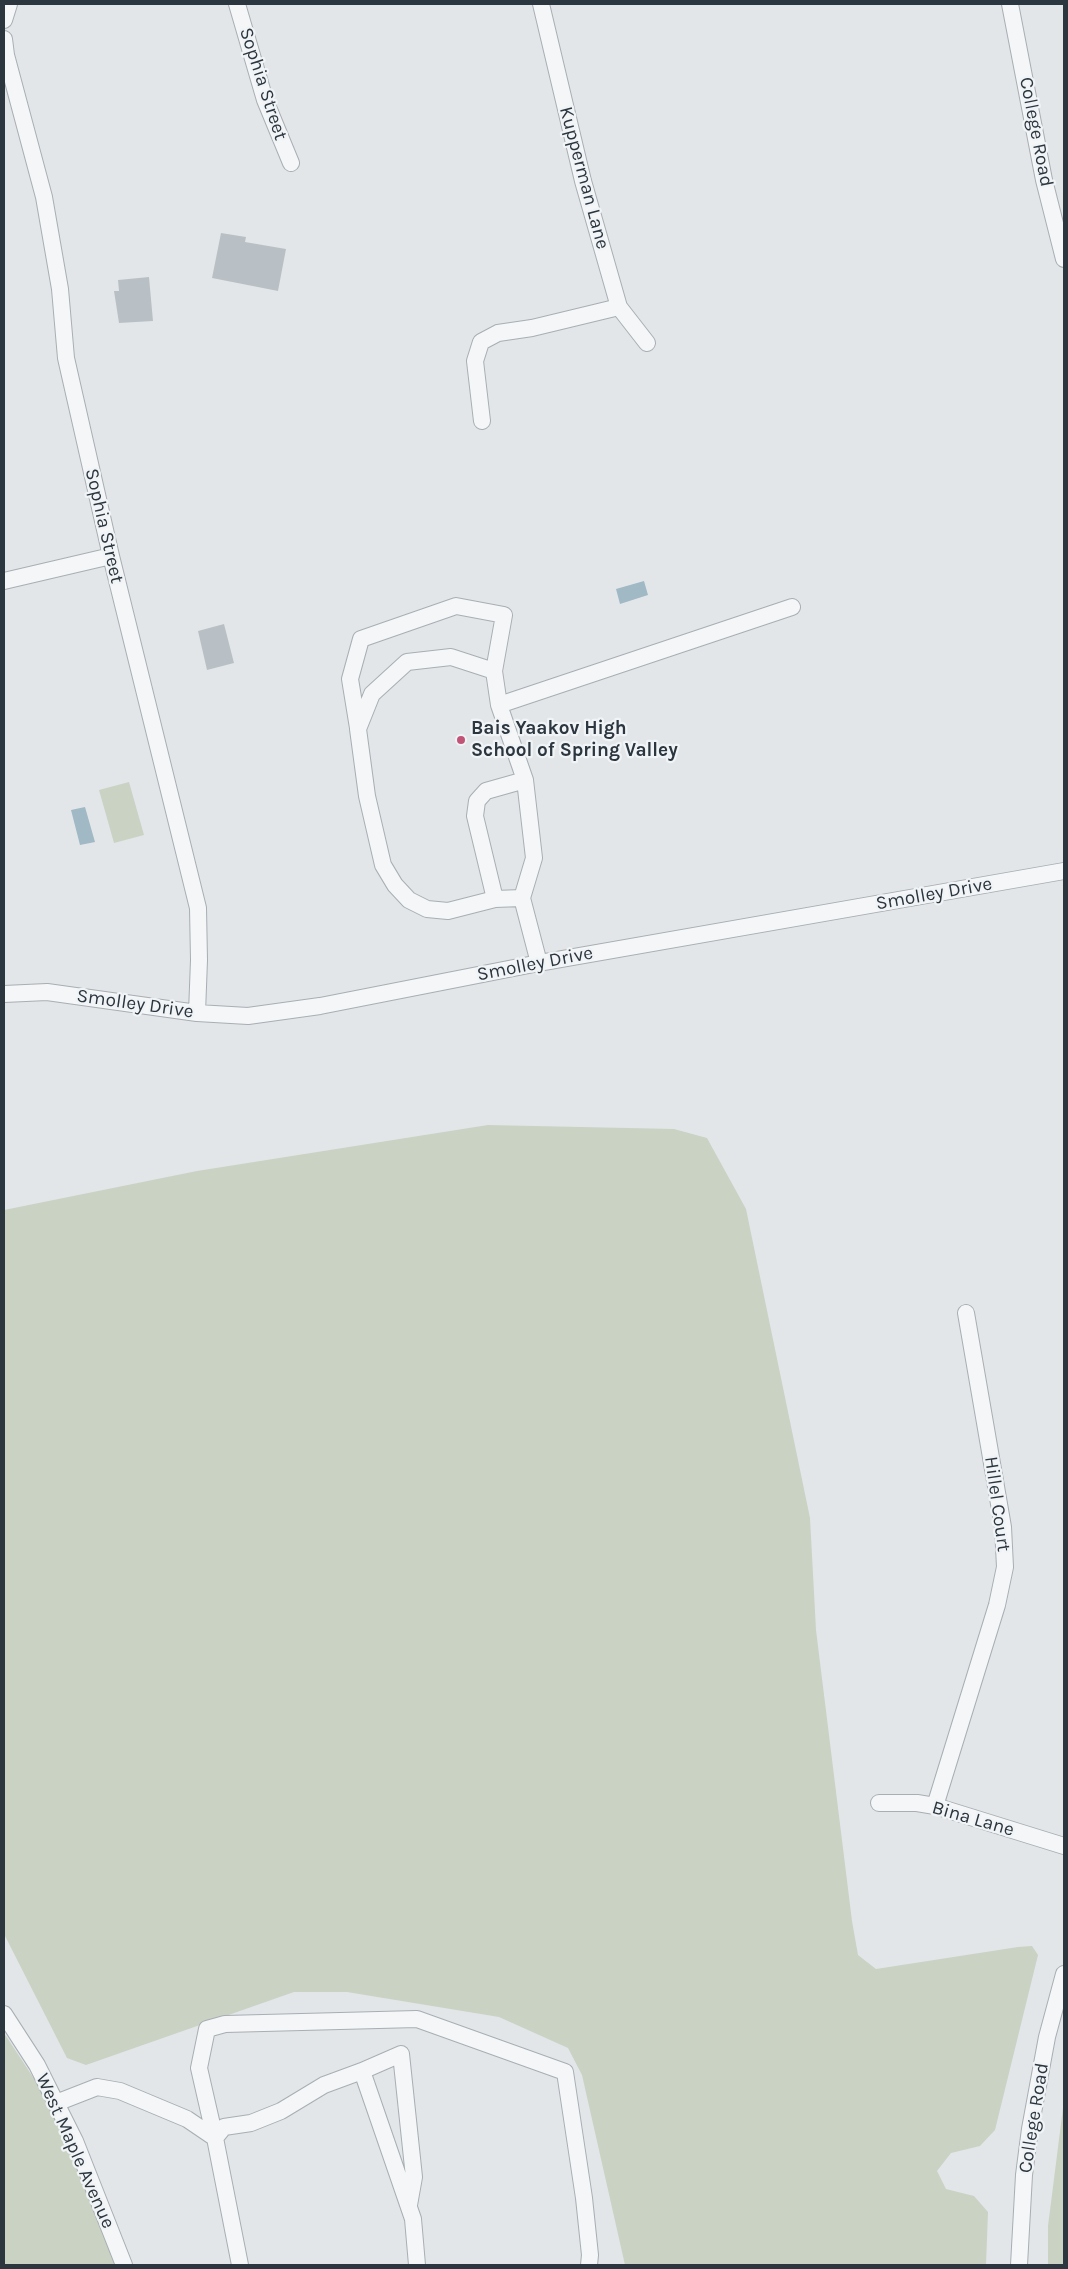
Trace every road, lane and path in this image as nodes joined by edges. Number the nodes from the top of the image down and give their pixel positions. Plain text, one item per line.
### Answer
1 (9, 4) edge
2 (238, 4) edge
3 (541, 4) edge
4 (1010, 4) edge
5 (4, 20) edge
6 (4, 39) edge
7 (291, 163) dead end
8 (1064, 259) edge
9 (619, 307) junction
10 (647, 343) dead end
11 (482, 421) dead end
12 (110, 556) junction
13 (4, 581) edge
14 (792, 607) dead end
15 (494, 671) junction
16 (499, 705) junction
17 (358, 728) junction
18 (525, 780) junction
19 (1064, 871) edge
20 (522, 898) junction
21 (495, 899) junction
22 (539, 963) junction
23 (4, 994) edge
24 (197, 1013) junction
25 (966, 1313) dead end
26 (880, 1803) dead end
27 (935, 1806) junction
28 (1064, 1846) edge
29 (1064, 1974) edge
30 (4, 2014) edge
31 (362, 2071) junction
32 (56, 2103) junction
33 (215, 2138) junction
34 (408, 2206) junction
35 (124, 2265) edge
36 (240, 2265) edge
37 (417, 2265) edge
38 (589, 2265) edge
39 (1019, 2265) edge

1 - 5 street
2 - 7 street, Sophia Street
3 - 9 street, Kupperman Lane
4 - 8 street, College Road
6 - 12 street, Sophia Street
9 - 10 street, Kupperman Lane
9 - 11 street
12 - 13 street
12 - 24 street, Sophia Street
14 - 16 street
15 - 16 street
15 - 17 street
15 - 17 street
16 - 18 street
17 - 21 street
18 - 20 street
18 - 21 street
19 - 22 street, Smolley Drive
20 - 21 street
20 - 22 street
22 - 24 street, Smolley Drive
23 - 24 street, Smolley Drive
25 - 27 street, Hillel Court
26 - 27 street, Bina Lane
27 - 28 street, Bina Lane
29 - 39 street, College Road
30 - 32 street, West Maple Avenue
31 - 33 street
31 - 34 street
31 - 34 street
32 - 33 street
32 - 35 street, West Maple Avenue
33 - 36 street
33 - 38 street
34 - 37 street

